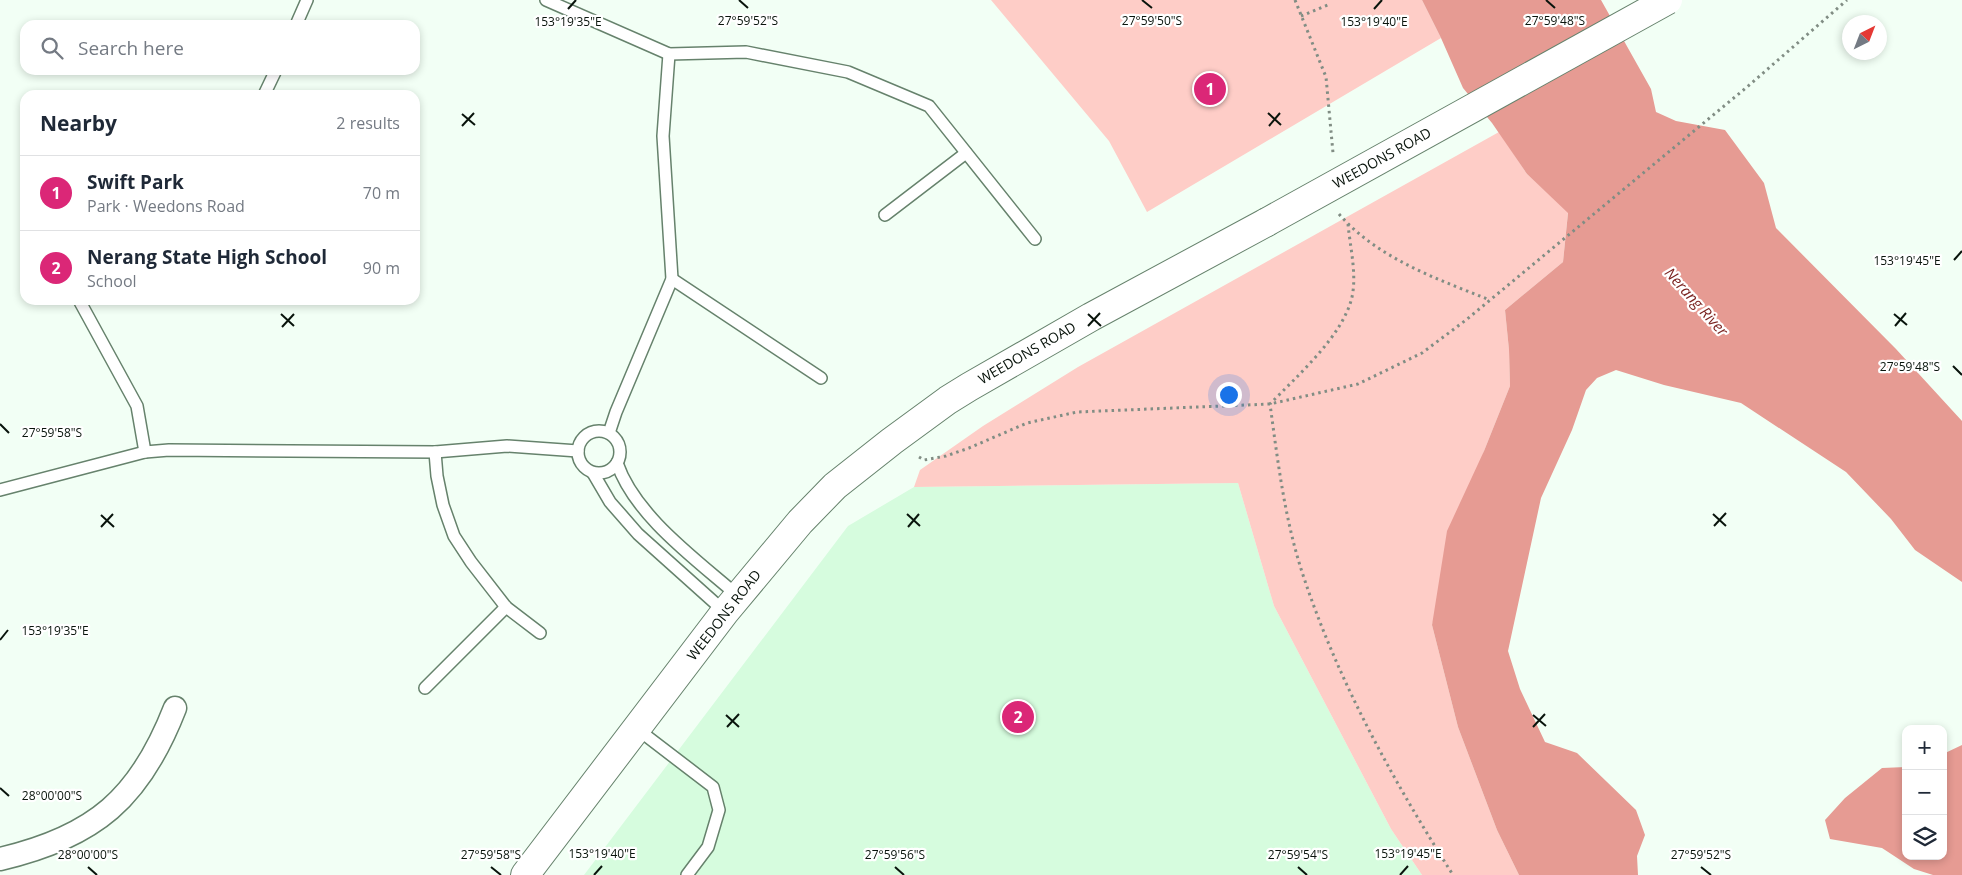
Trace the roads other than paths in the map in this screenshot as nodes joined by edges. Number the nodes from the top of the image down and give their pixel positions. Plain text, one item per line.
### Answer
1 (307, 0) edge
2 (546, 0) edge
3 (1668, 0) edge
4 (298, 20) edge
5 (669, 54) junction
6 (274, 75) edge
7 (266, 90) edge
8 (966, 153) junction
9 (886, 215) dead end
10 (1035, 239) dead end
11 (672, 279) junction
12 (82, 305) edge
13 (821, 378) dead end
14 (609, 433) junction
15 (578, 451) junction
16 (144, 452) junction
17 (435, 452) junction
18 (617, 463) junction
19 (593, 472) junction
20 (0, 490) edge
21 (732, 604) junction
22 (506, 607) junction
23 (540, 633) dead end
24 (425, 688) dead end
25 (175, 708) dead end
26 (636, 728) junction
27 (0, 859) edge
28 (525, 875) edge
29 (687, 875) edge

1 - 4 lane
2 - 5 lane
3 - 21 street, WEEDONS ROAD, bridge
5 - 8 lane
5 - 11 lane
6 - 7 lane
8 - 9 lane
8 - 10 lane
11 - 13 lane
11 - 14 lane
12 - 16 lane
14 - 15 lane
14 - 18 lane
15 - 17 lane
15 - 19 lane
16 - 17 lane
16 - 20 lane
17 - 22 lane
18 - 19 lane
18 - 21 lane
19 - 21 lane
21 - 26 street, WEEDONS ROAD
22 - 23 lane
22 - 24 lane
25 - 27 street
26 - 28 street, WEEDONS ROAD
26 - 29 lane

